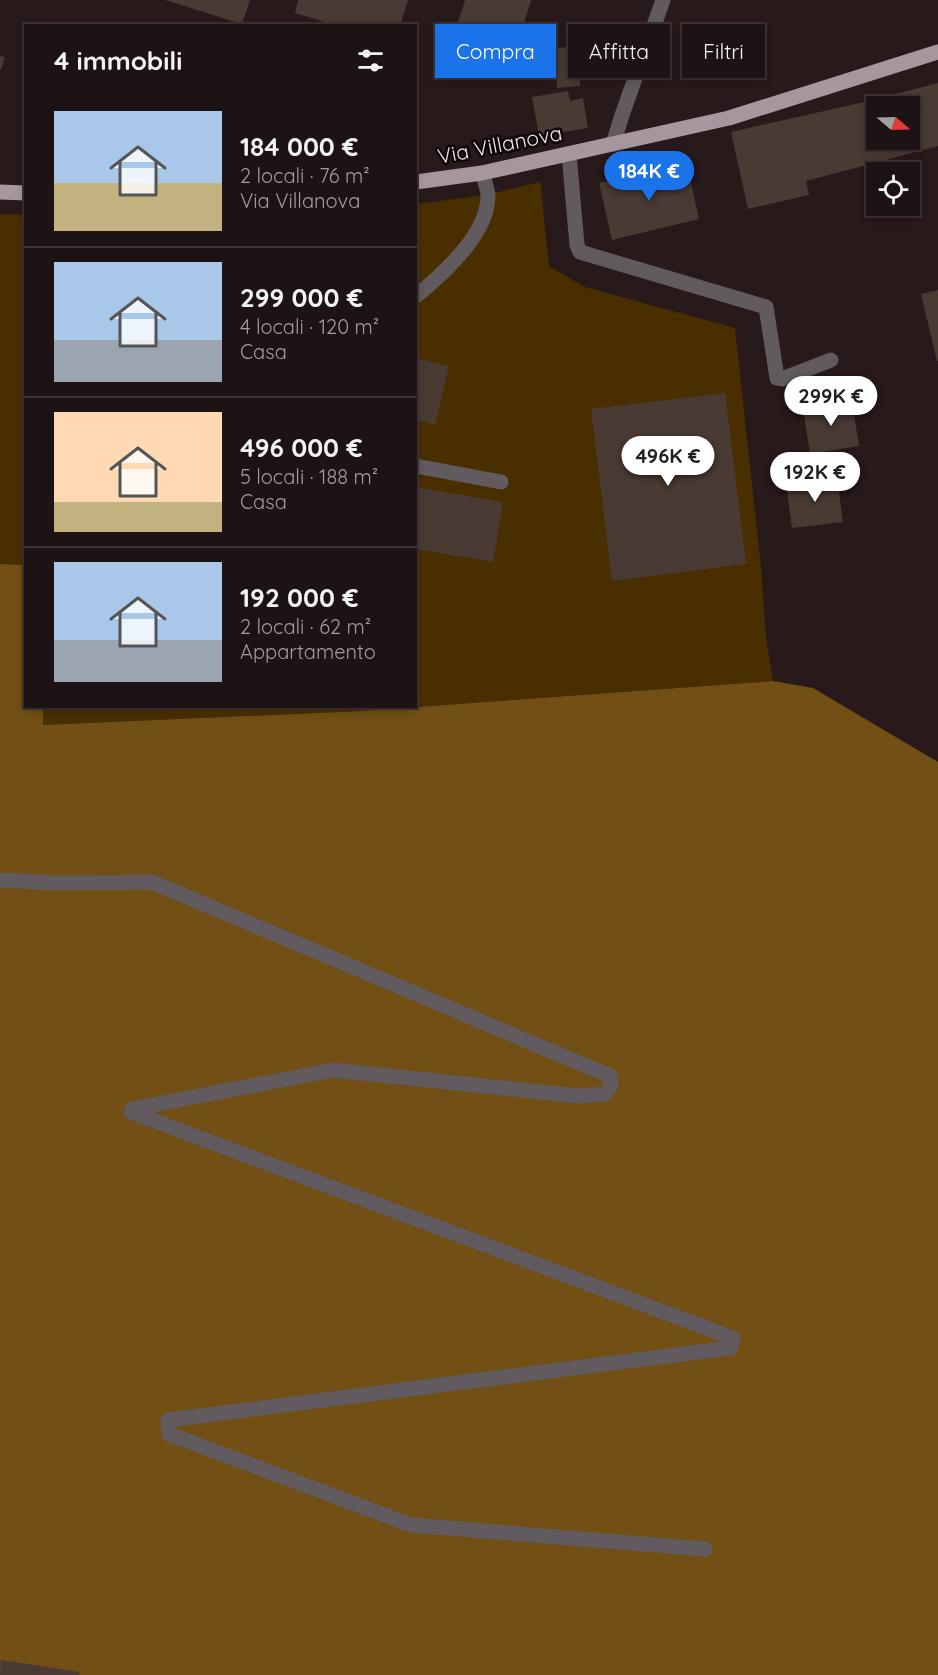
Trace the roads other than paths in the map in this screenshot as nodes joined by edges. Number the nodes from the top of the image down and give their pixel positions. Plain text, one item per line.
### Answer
1 (663, 0) edge
2 (938, 52) edge
3 (613, 144) junction
4 (570, 154) junction
5 (482, 173) junction
6 (417, 182) edge
7 (0, 192) edge
8 (24, 193) edge
9 (417, 295) edge
10 (831, 360) dead end
11 (417, 466) edge
12 (501, 482) dead end
13 (0, 880) edge
14 (705, 1549) dead end

1 - 3 street
2 - 3 main road, Via Villanova
3 - 4 main road, Via Villanova
4 - 5 main road, Via Villanova
4 - 10 street
5 - 6 main road, Via Villanova
5 - 9 street
7 - 8 main road
11 - 12 street
13 - 14 street

